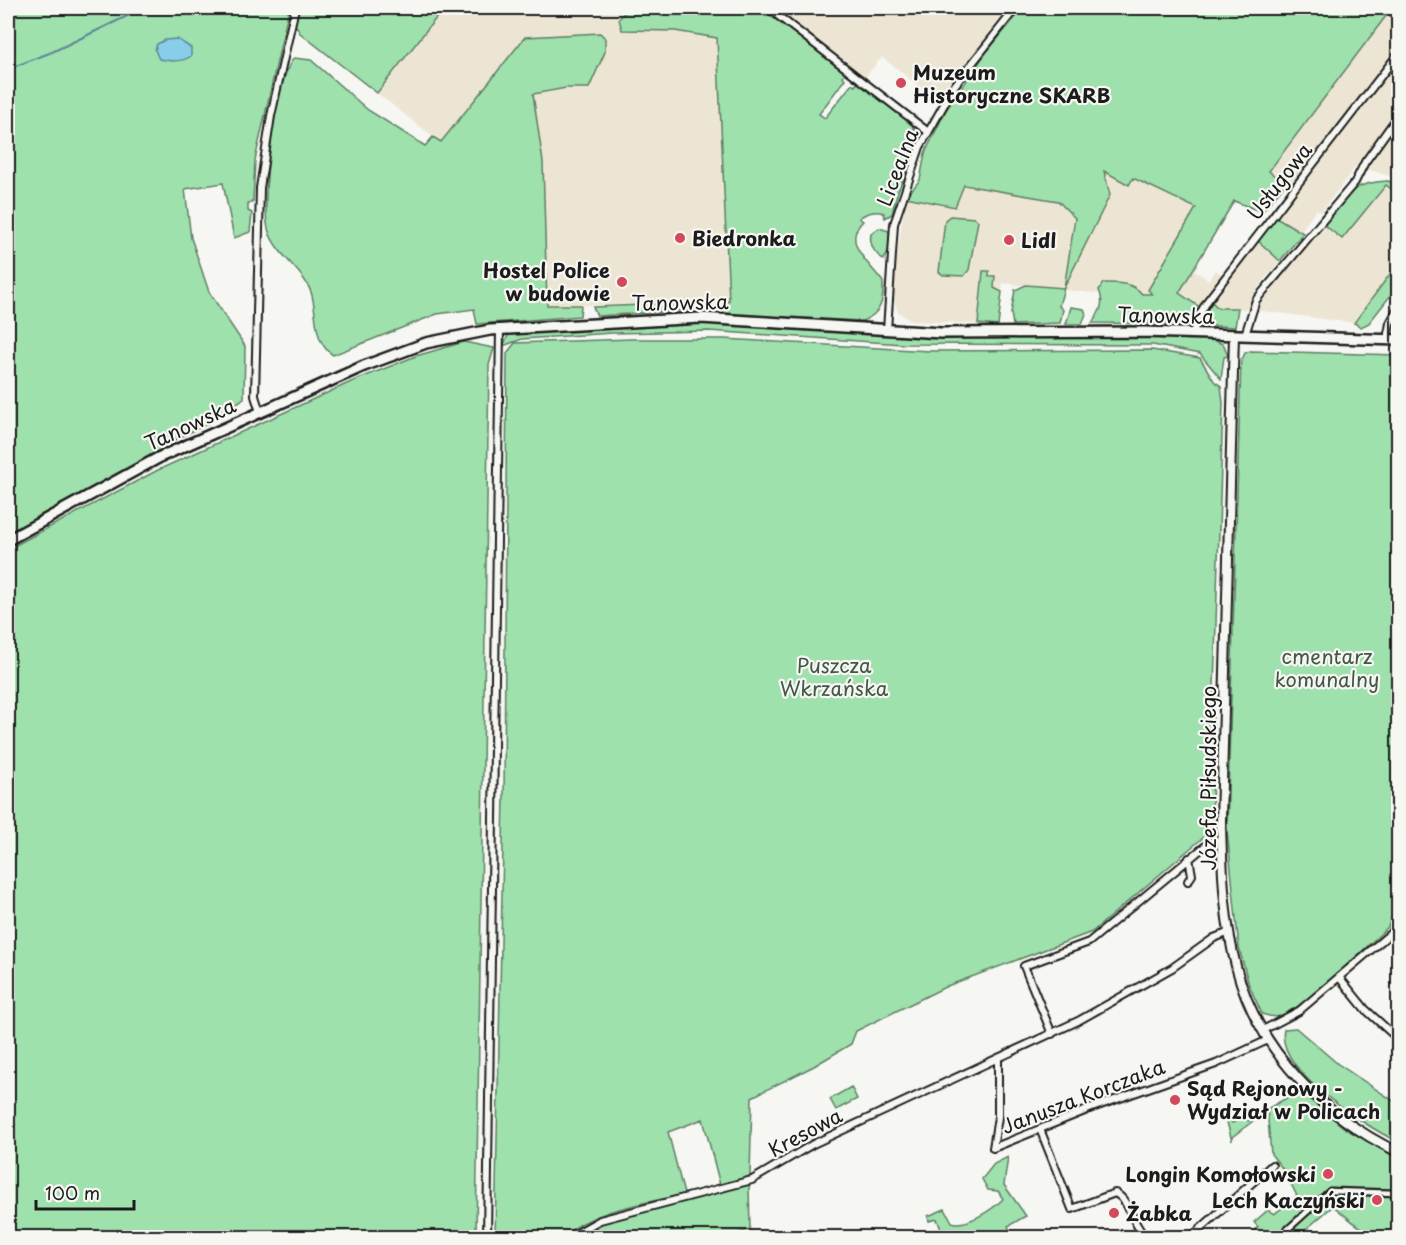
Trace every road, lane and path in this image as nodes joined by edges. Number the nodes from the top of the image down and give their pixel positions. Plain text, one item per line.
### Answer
1 (295, 8) edge
2 (768, 8) edge
3 (1016, 8) edge
4 (1398, 54) edge
5 (1398, 116) edge
6 (927, 131) junction
7 (1398, 308) edge
8 (500, 329) junction
9 (887, 330) junction
10 (1193, 333) junction
11 (1234, 335) junction
12 (1245, 335) junction
13 (1387, 340) junction
14 (1398, 340) edge
15 (260, 412) junction
16 (8, 540) edge
17 (1222, 840) junction
18 (1190, 858) junction
19 (1188, 881) dead end
20 (1398, 928) edge
21 (1230, 932) junction
22 (1339, 977) junction
23 (1263, 1030) junction
24 (1052, 1034) junction
25 (1398, 1039) edge
26 (1268, 1040) junction
27 (998, 1058) junction
28 (1040, 1130) junction
29 (1398, 1152) edge
30 (1272, 1165) dead end
31 (1398, 1193) edge
32 (487, 1238) edge
33 (568, 1238) edge
34 (1147, 1238) edge
35 (1190, 1238) edge
36 (1278, 1238) edge

1 - 15 street
2 - 6 street
3 - 6 street, Licealna
4 - 10 street, Usługowa
5 - 12 street
6 - 9 street, Licealna
7 - 13 street
8 - 9 main road, Tanowska
8 - 15 main road, Tanowska
8 - 32 street
9 - 10 main road, Tanowska
10 - 11 main road, Tanowska
11 - 12 main road, Tanowska
11 - 17 street, Józefa Piłsudskiego
12 - 13 main road, Tanowska
13 - 14 main road, Tanowska
15 - 16 main road, Tanowska
17 - 18 street
17 - 21 street, Józefa Piłsudskiego
18 - 19 street
18 - 24 street
20 - 22 street
21 - 23 street, Józefa Piłsudskiego
21 - 24 street, Kresowa
22 - 23 street
22 - 25 street
23 - 26 street, Józefa Piłsudskiego
24 - 27 street, Kresowa
26 - 28 street, Janusza Korczaka
26 - 29 street, Józefa Piłsudskiego
27 - 28 street, Janusza Korczaka
27 - 33 street, Kresowa
28 - 34 street
30 - 35 street
31 - 36 street

